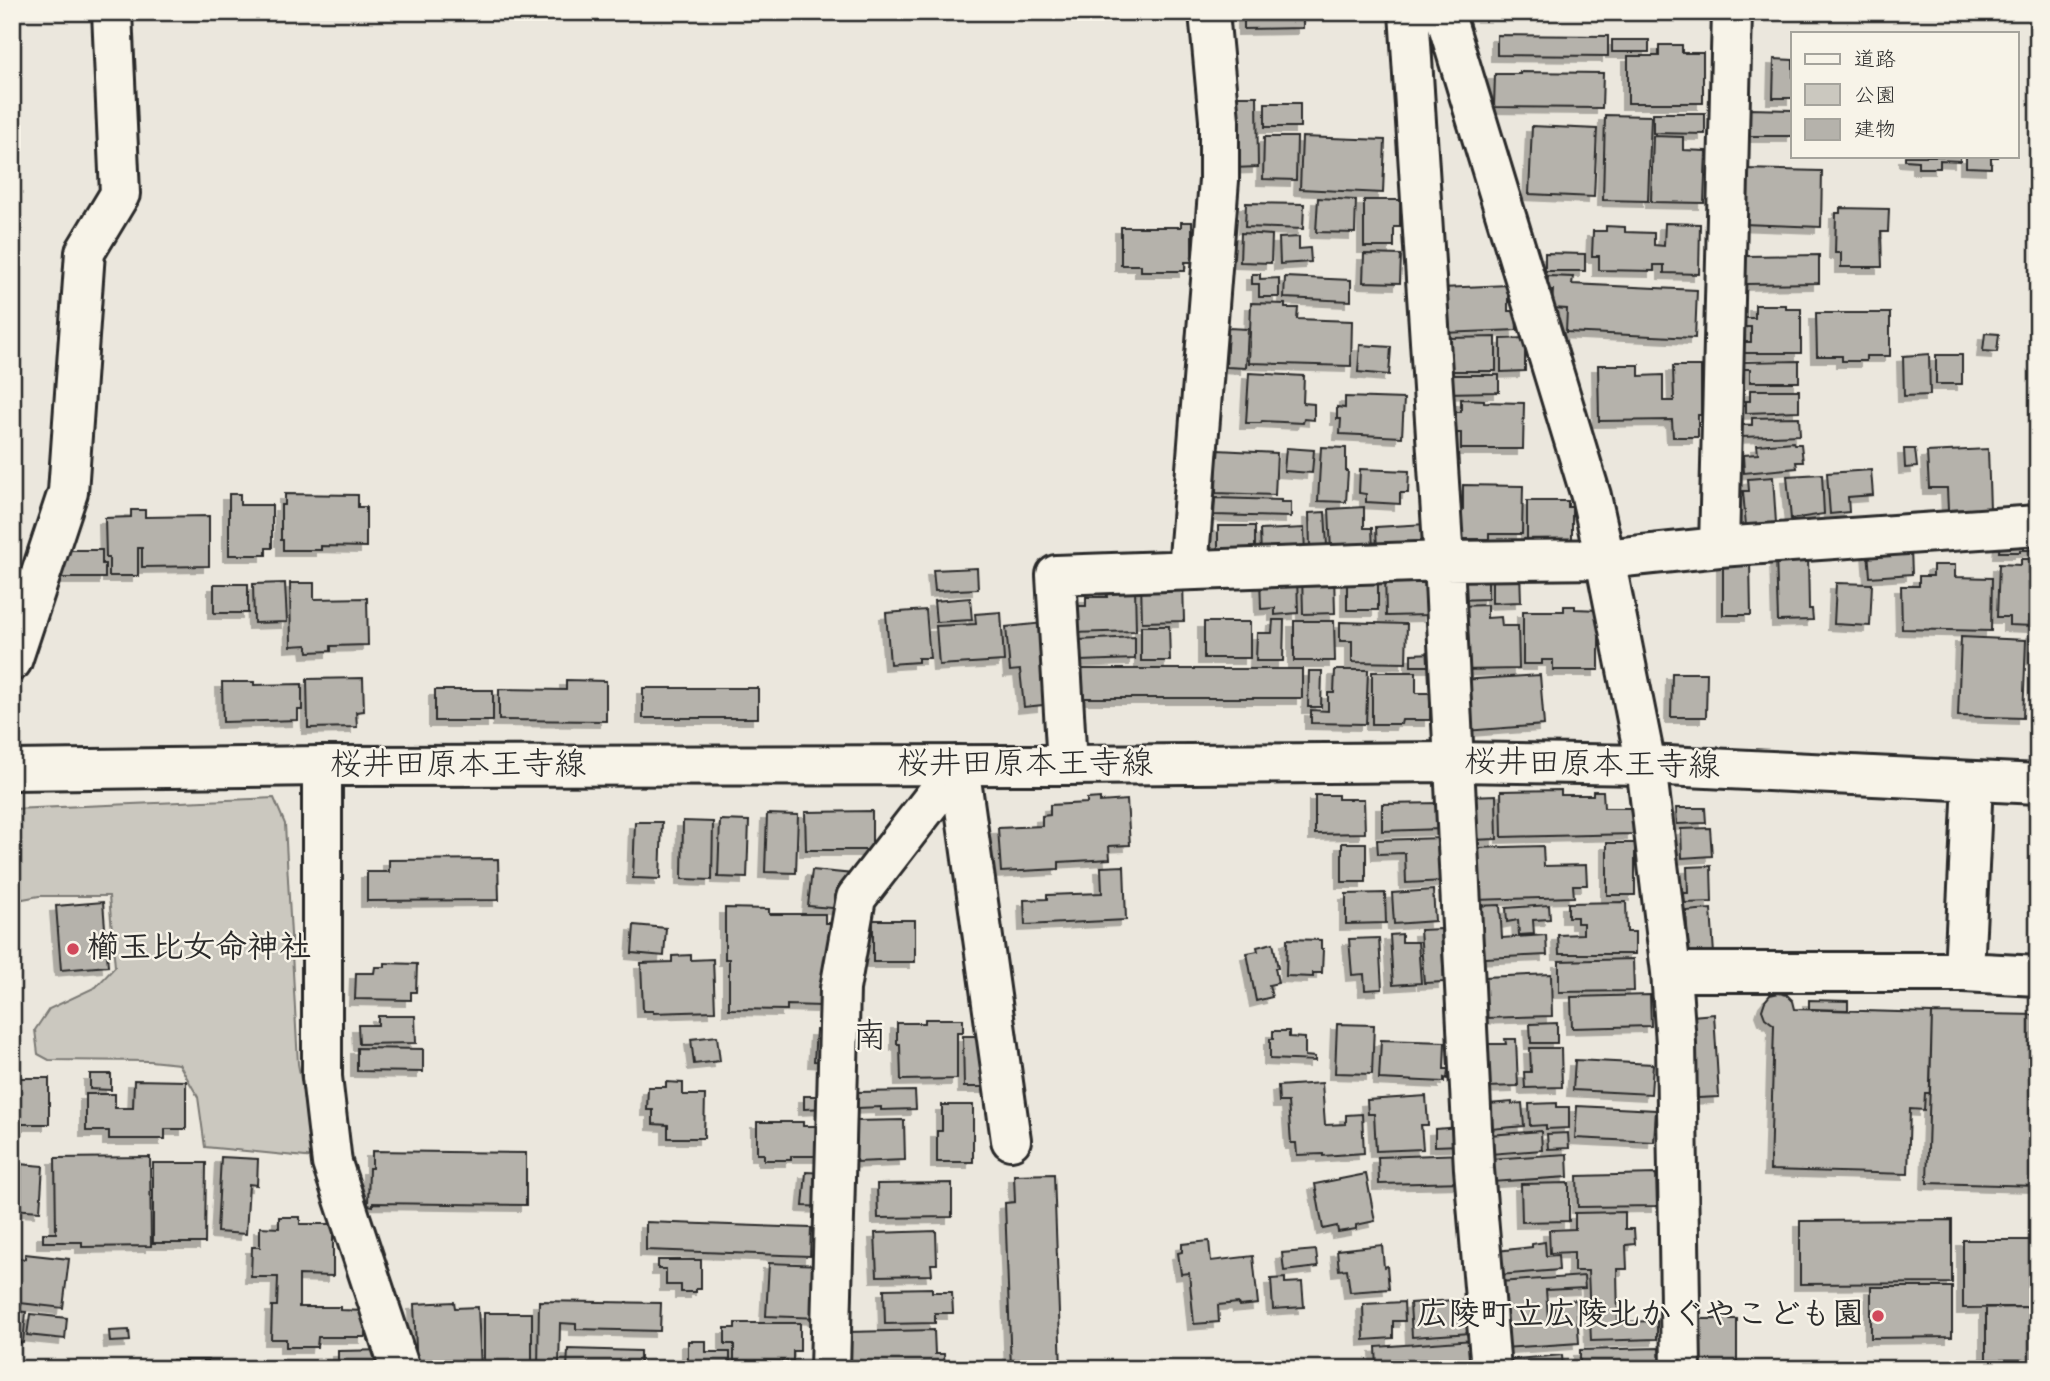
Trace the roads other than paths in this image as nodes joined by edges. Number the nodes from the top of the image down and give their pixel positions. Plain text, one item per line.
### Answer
1 (112, 12) edge
2 (1209, 12) edge
3 (1409, 12) edge
4 (1444, 12) edge
5 (1732, 12) edge
6 (2038, 525) edge
7 (1720, 547) junction
8 (1605, 559) junction
9 (1444, 561) junction
10 (1188, 570) junction
11 (12, 661) edge
12 (1454, 762) junction
13 (959, 765) junction
14 (1067, 765) junction
15 (1646, 765) junction
16 (322, 766) junction
17 (12, 770) edge
18 (1972, 782) junction
19 (2038, 784) edge
20 (1671, 972) junction
21 (1964, 972) junction
22 (2038, 976) edge
23 (1011, 1140) dead end
24 (400, 1369) edge
25 (830, 1369) edge
26 (1491, 1369) edge
27 (1681, 1369) edge

1 - 11 street
2 - 10 street
3 - 9 street
4 - 8 street
5 - 7 street
6 - 7 street
7 - 8 street
8 - 9 street
8 - 15 street
9 - 10 street
9 - 12 street
10 - 14 street
12 - 14 street, 桜井田原本王寺線
12 - 15 street, 桜井田原本王寺線
12 - 26 street
13 - 14 street, 桜井田原本王寺線
13 - 16 street, 桜井田原本王寺線
13 - 23 street
13 - 25 street
15 - 18 street, 桜井田原本王寺線
15 - 20 street
16 - 17 street, 桜井田原本王寺線
16 - 24 street
18 - 19 street, 桜井田原本王寺線
18 - 21 street
20 - 21 street
20 - 27 street
21 - 22 street

